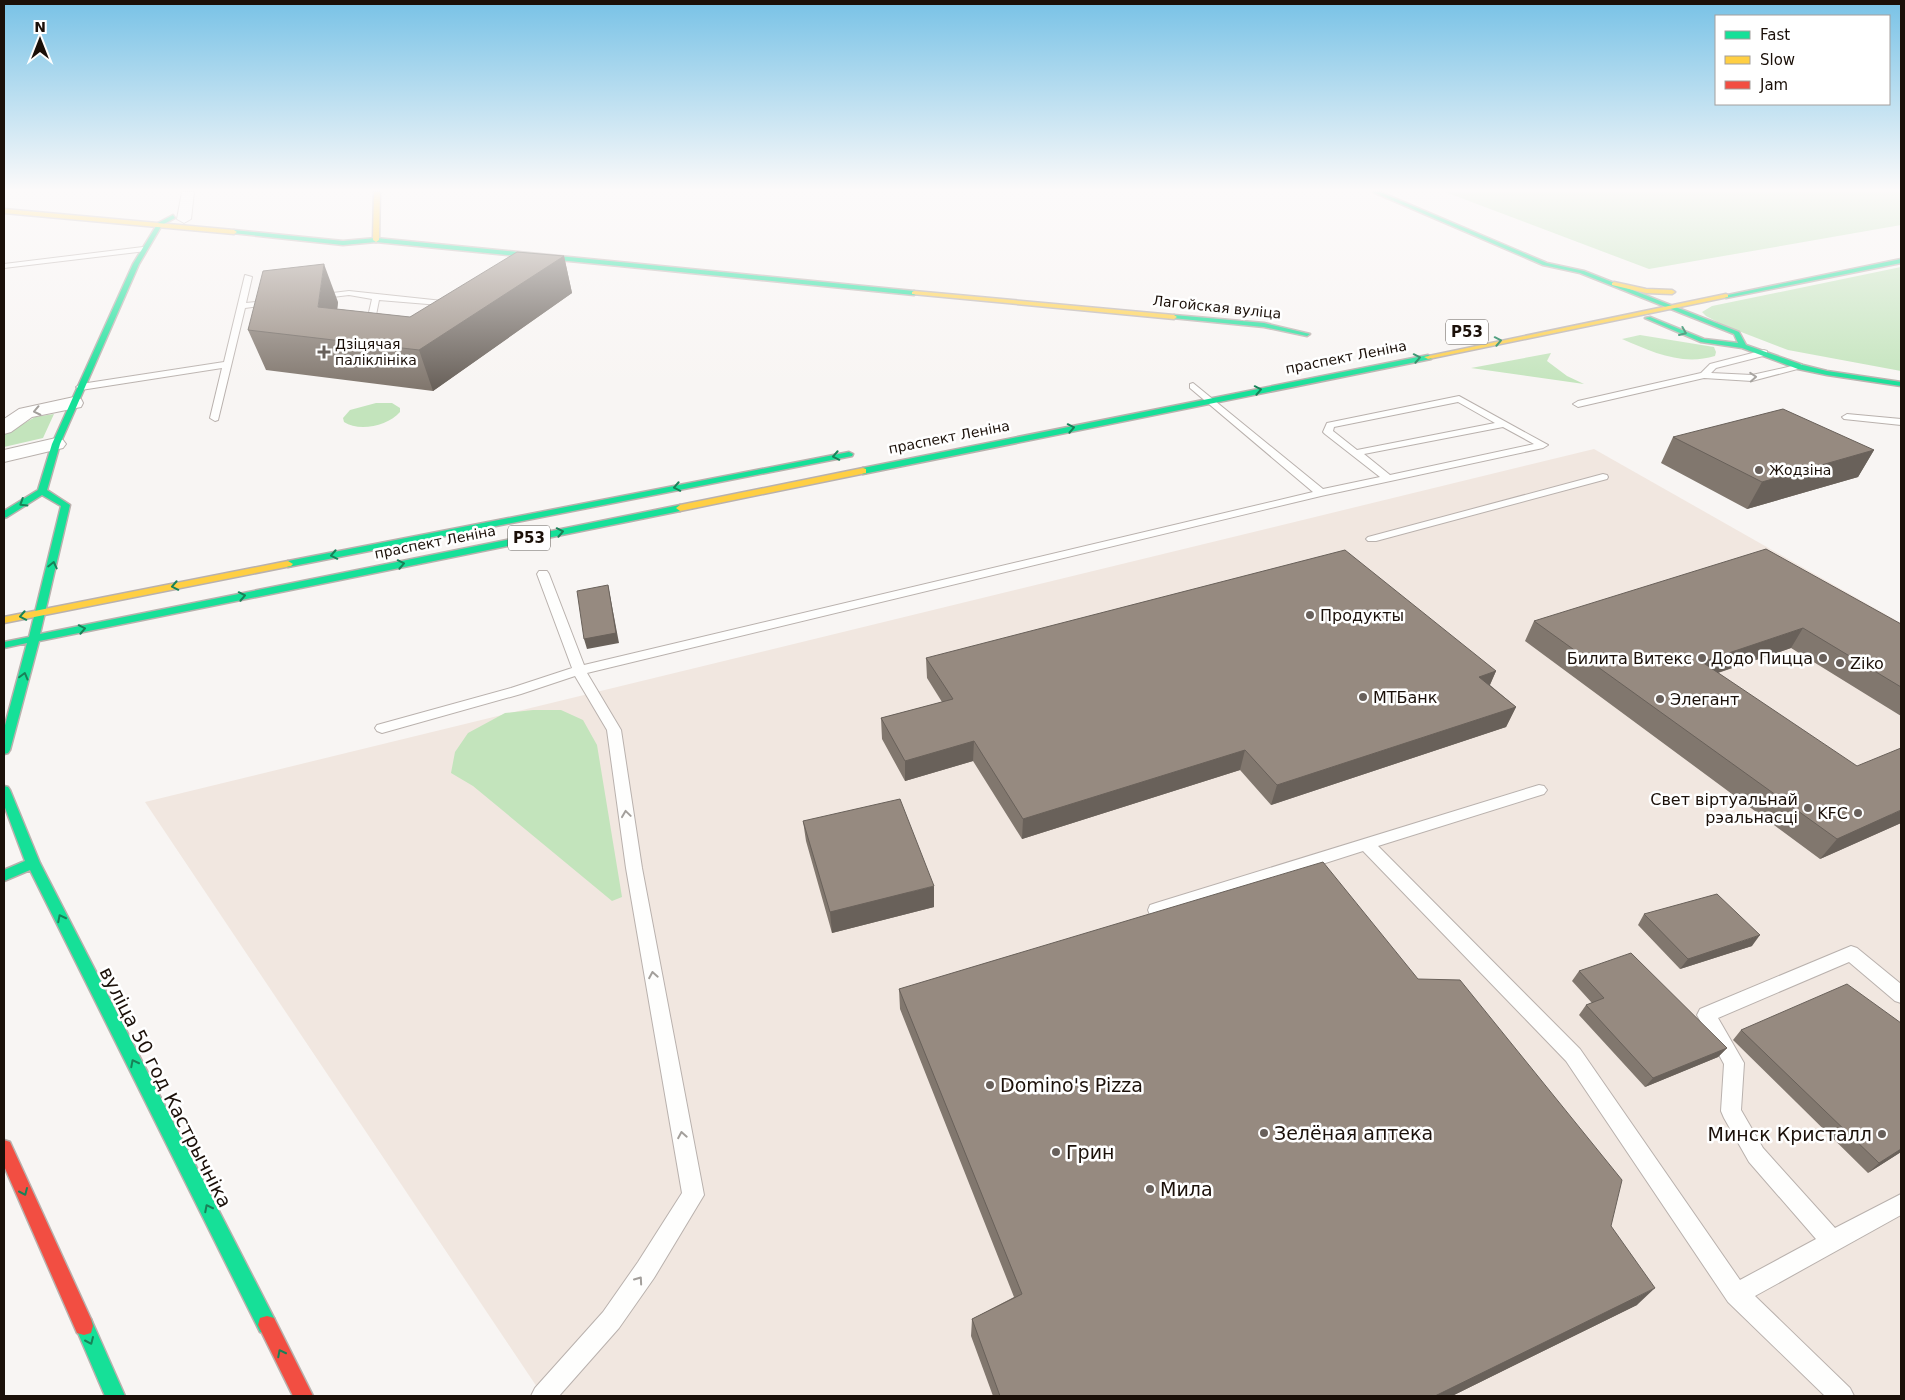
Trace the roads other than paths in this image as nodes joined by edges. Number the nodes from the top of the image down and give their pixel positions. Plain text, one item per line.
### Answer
1 (75, 257) edge
2 (140, 257) edge
3 (552, 257) edge
4 (1529, 257) edge
5 (1861, 257) edge
6 (1901, 261) edge
7 (1545, 264) junction
8 (1824, 264) dead end
9 (4, 266) edge
10 (248, 277) dead end
11 (1559, 280) dead end
12 (1614, 284) junction
13 (376, 297) junction
14 (1647, 297) junction
15 (310, 298) edge
16 (280, 301) edge
17 (241, 306) junction
18 (1670, 306) junction
19 (1638, 313) junction
20 (448, 315) edge
21 (1307, 334) dead end
22 (377, 338) edge
23 (1743, 346) junction
24 (1764, 353) junction
25 (228, 364) junction
26 (1801, 367) junction
27 (1704, 376) junction
28 (1212, 382) dead end
29 (1901, 384) edge
30 (1193, 386) junction
31 (1180, 389) dead end
32 (78, 395) junction
33 (1210, 400) junction
34 (1578, 404) dead end
35 (1847, 417) dead end
36 (215, 418) dead end
37 (1901, 422) edge
38 (1504, 424) junction
39 (4, 428) edge
40 (56, 444) junction
41 (863, 451) dead end
42 (1354, 453) junction
43 (4, 456) edge
44 (1603, 477) dead end
45 (1388, 478) junction
46 (42, 492) junction
47 (1322, 493) junction
48 (4, 515) edge
49 (1372, 539) dead end
50 (543, 574) dead end
51 (41, 612) junction
52 (4, 620) edge
53 (35, 638) junction
54 (4, 644) edge
55 (581, 670) junction
56 (382, 728) dead end
57 (4, 750) edge
58 (4, 790) edge
59 (1539, 790) dead end
60 (1366, 844) junction
61 (33, 863) junction
62 (4, 876) edge
63 (1156, 910) edge
64 (1901, 995) edge
65 (4, 1148) edge
66 (1901, 1204) edge
67 (1832, 1241) junction
68 (1736, 1294) junction
69 (115, 1396) edge
70 (303, 1396) edge
71 (543, 1396) edge
72 (1842, 1396) edge

1 - 9 lane
2 - 32 main road
3 - 21 main road, Лагойская вуліца
4 - 7 main road
5 - 8 main road
6 - 18 main road, праспект Леніна / Р53
7 - 11 main road
7 - 12 main road
10 - 17 lane
12 - 14 main road
12 - 14 main road
13 - 15 lane
13 - 20 lane
13 - 22 lane
14 - 18 main road
14 - 19 main road
16 - 17 lane
17 - 25 lane
18 - 19 main road, праспект Леніна / Р53
18 - 23 main road
19 -> 23 main road
33 -> 19 main road, праспект Леніна / Р53
23 - 24 main road
24 - 26 main road
24 - 27 lane
25 - 32 lane
25 - 36 lane
27 -> 26 lane
26 - 29 main road
27 - 34 lane
28 - 30 main road
30 - 31 main road
30 - 33 lane
32 -> 39 street
32 - 40 main road
33 - 47 lane
53 -> 33 main road, праспект Леніна / Р53
35 - 37 lane
38 - 42 lane
38 - 42 lane
38 - 45 lane
40 - 43 street
40 - 46 main road
41 -> 51 main road, праспект Леніна / Р53
42 - 45 lane
44 - 49 lane
45 - 47 lane
46 -> 48 main road
51 -> 46 main road
47 - 55 lane
50 - 55 lane
51 -> 52 main road, праспект Леніна / Р53
51 - 53 main road
53 - 54 main road, праспект Леніна / Р53
57 -> 53 main road
55 - 56 lane
71 -> 55 lane
58 - 61 main road, вуліца 50 год Кастрычніка
59 - 60 lane
60 - 63 lane
60 - 68 lane
61 - 62 main road
70 -> 61 main road, вуліца 50 год Кастрычніка
64 - 67 lane
65 -> 69 main road
66 - 67 lane
67 - 68 lane
68 - 72 lane

